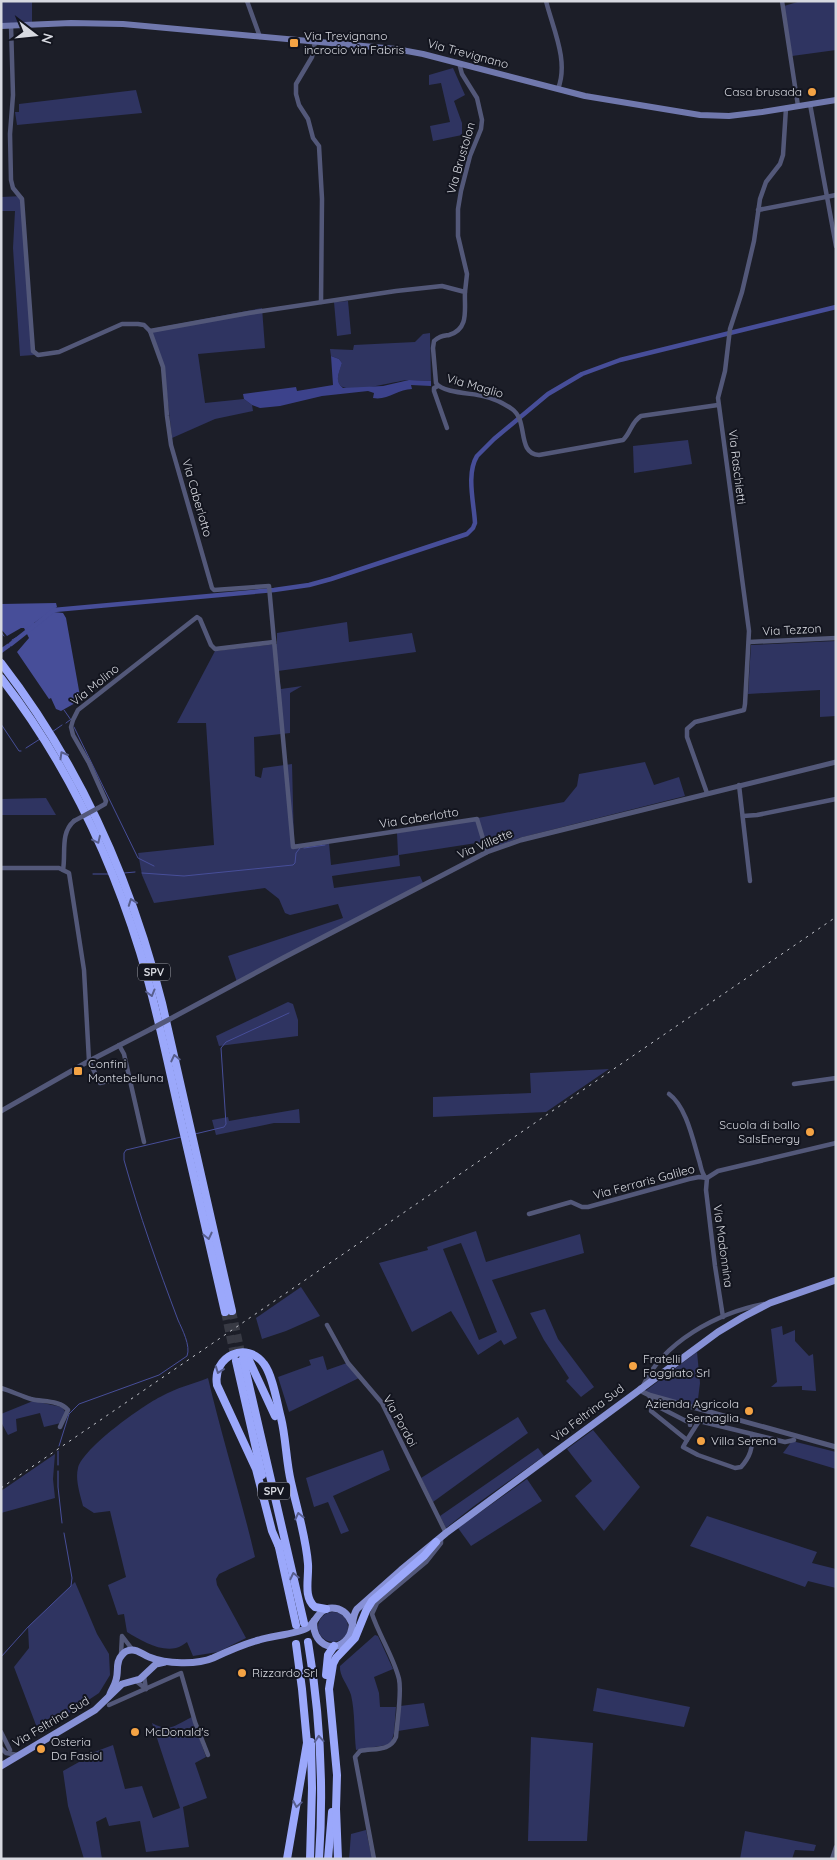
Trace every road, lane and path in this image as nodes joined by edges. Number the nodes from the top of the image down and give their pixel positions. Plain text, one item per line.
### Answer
1 (247, 1) edge
2 (546, 1) edge
3 (782, 1) edge
4 (11, 25) junction
5 (1, 26) edge
6 (260, 37) junction
7 (315, 42) junction
8 (459, 63) junction
9 (558, 89) junction
10 (836, 100) edge
11 (810, 104) junction
12 (798, 106) junction
13 (786, 108) junction
14 (836, 195) edge
15 (827, 197) junction
16 (758, 210) junction
17 (836, 246) edge
18 (465, 292) junction
19 (321, 302) junction
20 (150, 331) junction
21 (438, 386) junction
22 (718, 404) junction
23 (447, 428) dead end
24 (836, 638) edge
25 (274, 642) junction
26 (749, 642) junction
27 (1, 663) edge
28 (1, 678) edge
29 (836, 762) edge
30 (739, 785) junction
31 (707, 793) junction
32 (836, 799) edge
33 (743, 816) junction
34 (487, 852) junction
35 (1, 868) edge
36 (63, 870) junction
37 (750, 882) dead end
38 (119, 1045) junction
39 (89, 1061) junction
40 (129, 1076) junction
41 (836, 1078) edge
42 (794, 1084) dead end
43 (669, 1094) dead end
44 (1, 1111) edge
45 (144, 1142) dead end
46 (836, 1143) edge
47 (707, 1178) junction
48 (529, 1214) dead end
49 (836, 1280) edge
50 (770, 1303) junction
51 (724, 1317) junction
52 (327, 1325) dead end
53 (242, 1359) junction
54 (642, 1387) junction
55 (1, 1388) edge
56 (649, 1395) junction
57 (653, 1404) junction
58 (690, 1424) junction
59 (60, 1427) dead end
60 (752, 1434) junction
61 (687, 1440) junction
62 (794, 1440) dead end
63 (284, 1442) junction
64 (836, 1447) edge
65 (441, 1537) junction
66 (279, 1547) junction
67 (383, 1585) junction
68 (326, 1609) junction
69 (343, 1610) junction
70 (314, 1621) junction
71 (352, 1623) junction
72 (316, 1637) junction
73 (259, 1640) junction
74 (301, 1643) junction
75 (334, 1646) junction
76 (133, 1650) junction
77 (142, 1654) junction
78 (121, 1655) junction
79 (170, 1661) junction
80 (118, 1669) junction
81 (145, 1674) junction
82 (134, 1681) junction
83 (146, 1689) junction
84 (329, 1689) junction
85 (110, 1694) junction
86 (109, 1706) dead end
87 (1, 1732) edge
88 (1, 1748) edge
89 (10, 1750) dead end
90 (18, 1755) junction
91 (208, 1755) dead end
92 (1, 1766) edge
93 (338, 1784) junction
94 (836, 1847) edge
95 (287, 1859) edge
96 (310, 1859) edge
97 (319, 1859) edge
98 (328, 1859) edge
99 (338, 1859) edge
100 (374, 1859) edge
101 (832, 1859) edge

1 - 6 street
2 - 9 street
3 - 12 street
4 - 5 main road, Via Trevignano
4 - 6 main road, Via Trevignano
4 - 20 street
6 - 7 main road, Via Trevignano
7 - 8 main road, Via Trevignano
7 - 19 street
8 - 9 main road, Via Trevignano
8 - 18 street, Via Brustolon
9 - 13 main road, Via Trevignano
10 - 11 main road, Via Trevignano
11 - 12 main road, Via Trevignano
11 - 15 street
12 - 13 main road, Via Trevignano
13 - 16 street, Via Raschietti
14 - 15 street
15 - 16 street
15 - 17 street
16 - 22 street, Via Raschietti
18 - 19 street
18 - 21 street, Via Maglio
19 - 20 street
20 - 25 street, Via Caberlotto
21 - 22 street, Via Maglio
21 - 23 street
22 - 26 street, Via Raschietti
24 - 26 street, Via Tezzon
25 - 34 street, Via Caberlotto
25 - 36 street, Via Molino, bridge
26 - 31 street, Via Raschietti
28 -> 27 highway, SPV
29 - 30 street, Via Villette
30 - 31 street, Via Villette
30 - 33 street
31 - 34 street, Via Villette
32 - 33 street
33 - 37 street
34 - 38 street, Via Villette, bridge
35 - 36 street
36 - 39 street
38 - 39 street, Via Villette
38 - 40 street
39 - 40 street
39 - 44 street, Via Villette
40 - 45 street
41 - 42 street
43 - 47 street, Via Ferraris Galileo
46 - 47 street, Via Ferraris Galileo
47 - 48 street, Via Ferraris Galileo
47 - 51 street, Via Madonnina
49 - 50 main road, Via Feltrina Sud
50 - 51 street
50 - 54 main road, Via Feltrina Sud
51 - 54 street
52 - 65 street, Via Pordoi
53 - 63 highway
53 - 66 highway, SPV
66 -> 53 highway, SPV
54 - 56 street
54 - 65 main road, Via Feltrina Sud
55 - 59 street
56 - 57 street
56 - 64 street
57 - 58 street
57 - 61 street
58 - 60 street
58 - 61 street
60 - 61 street
60 - 62 street
63 -> 66 highway
68 -> 63 highway
65 - 67 main road, Via Feltrina Sud
65 - 84 highway
65 - 100 street, Via Feltrina Sud
67 - 69 main road, Via Feltrina Sud
67 - 71 main road, Via Feltrina Sud
68 - 69 main road
68 - 70 main road
69 - 71 main road
70 - 72 main road
70 - 73 main road
71 - 75 main road, Via Feltrina Sud
72 - 73 main road
72 - 75 main road
73 - 79 main road
74 -> 95 highway
74 - 96 highway
97 -> 74 highway
75 - 84 highway
76 - 77 main road
76 - 78 main road
76 - 78 street
77 - 79 main road
77 - 81 main road
78 - 80 main road
79 - 81 main road
80 - 82 main road
80 - 85 main road, Via Feltrina Sud
81 - 82 main road
81 - 83 street
82 - 83 street
82 - 85 main road, Via Feltrina Sud
83 - 86 street, Via Feltrina Sud
83 - 91 street, Via Feltrina Sud
84 - 93 highway
85 - 90 main road, Via Feltrina Sud
87 - 89 street
88 - 90 street
90 - 92 main road, Via Feltrina Sud
93 - 98 highway
93 - 99 highway
94 - 101 street

